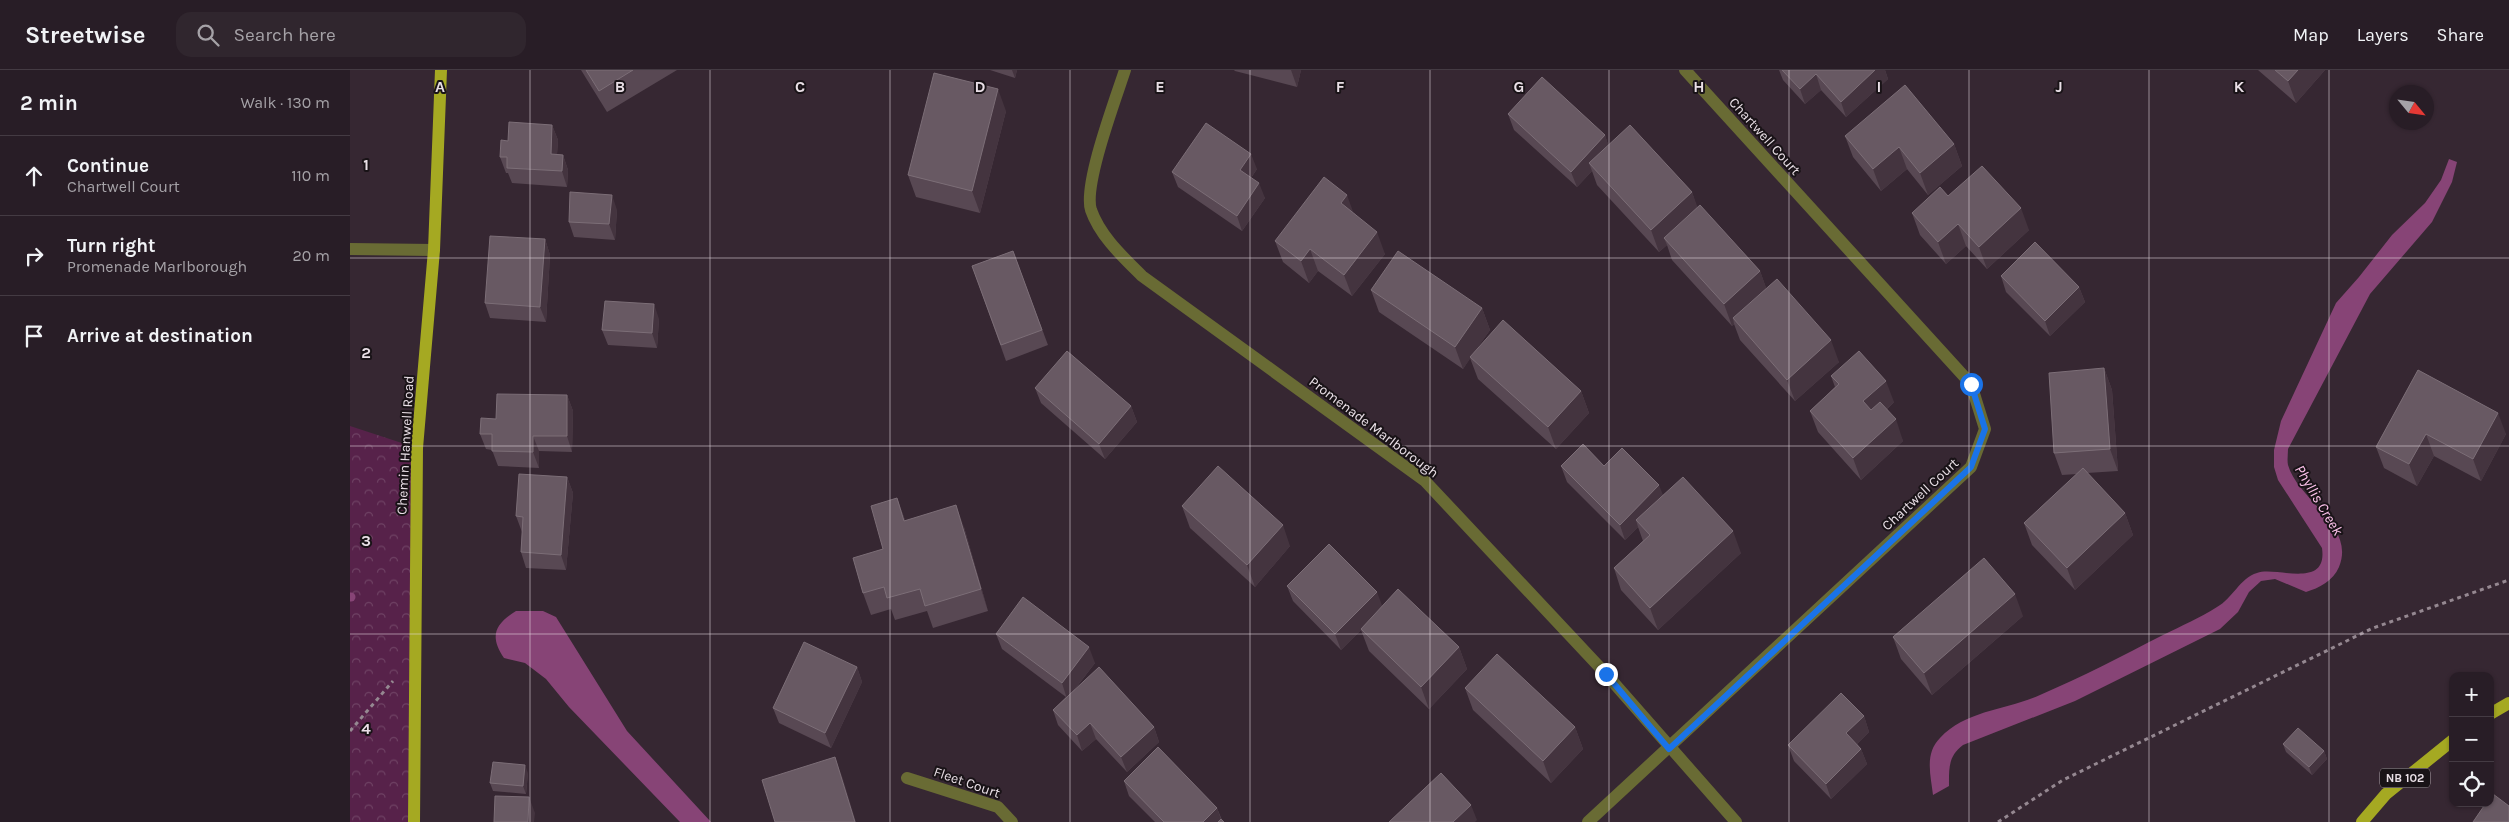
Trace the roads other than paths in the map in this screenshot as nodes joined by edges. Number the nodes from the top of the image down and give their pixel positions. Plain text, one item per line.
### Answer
1 (441, 70) edge
2 (1125, 70) edge
3 (1685, 70) edge
4 (350, 249) edge
5 (434, 250) junction
6 (2509, 702) edge
7 (2494, 711) edge
8 (2449, 743) edge
9 (1669, 749) junction
10 (907, 778) dead end
11 (414, 822) edge
12 (1012, 822) edge
13 (1588, 822) edge
14 (1736, 822) edge
15 (2362, 822) edge

1 - 5 main road, Chemin Hanwell Road
2 - 9 street, Promenade Marlborough
3 - 9 street, Chartwell Court
4 - 5 street
5 - 11 main road, Chemin Hanwell Road
6 - 7 main road
8 - 15 main road, NB 102
9 - 13 street, Chartwell Court
9 - 14 street, Promenade Marlborough
10 - 12 street, Fleet Court

